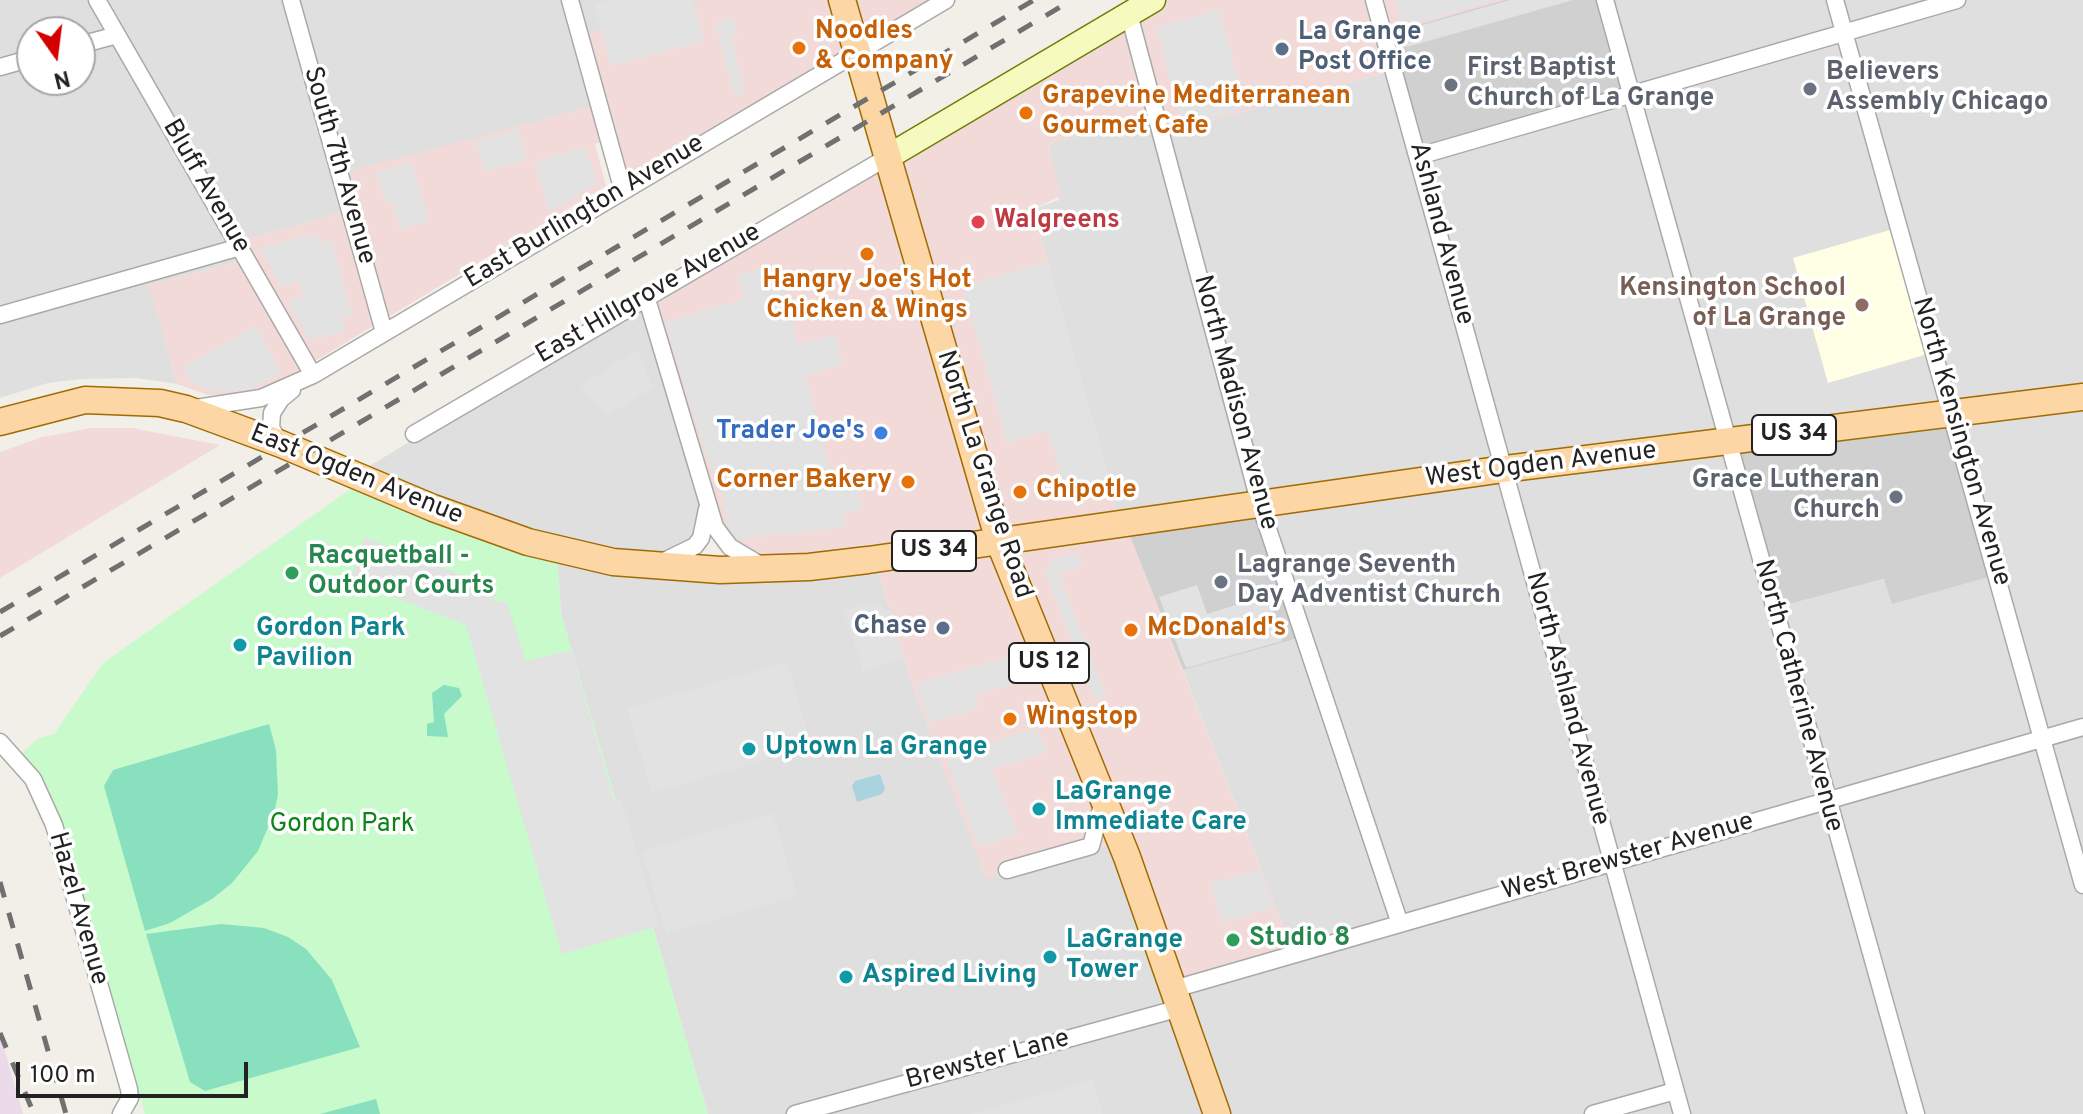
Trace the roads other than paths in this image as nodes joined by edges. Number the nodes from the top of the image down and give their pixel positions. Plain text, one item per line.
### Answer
1 (97, 0) edge
2 (291, 0) edge
3 (570, 0) edge
4 (842, 0) edge
5 (946, 0) edge
6 (1153, 0) edge
7 (1374, 0) edge
8 (1605, 0) edge
9 (1835, 0) edge
10 (1957, 0) edge
11 (1129, 14) junction
12 (1845, 33) junction
13 (117, 35) junction
14 (96, 41) edge
15 (857, 52) junction
16 (1632, 94) junction
17 (1419, 156) junction
18 (886, 158) junction
19 (623, 191) junction
20 (240, 247) junction
21 (646, 296) junction
22 (0, 315) edge
23 (384, 332) junction
24 (313, 375) junction
25 (2083, 397) edge
26 (186, 409) junction
27 (1953, 415) junction
28 (0, 422) edge
29 (414, 434) dead end
30 (1728, 443) junction
31 (281, 444) junction
32 (1504, 469) junction
33 (1260, 505) junction
34 (707, 507) junction
35 (999, 541) junction
36 (652, 566) junction
37 (767, 569) junction
38 (2083, 727) edge
39 (2042, 739) junction
40 (0, 742) edge
41 (1101, 792) junction
42 (1826, 801) junction
43 (1611, 863) junction
44 (1007, 870) dead end
45 (2083, 885) edge
46 (1400, 924) junction
47 (1177, 998) junction
48 (1675, 1091) junction
49 (121, 1114) edge
50 (795, 1114) edge
51 (1217, 1114) edge
52 (1593, 1114) edge
53 (1682, 1114) edge
54 (1916, 1114) edge

1 - 13 street, Bluff Avenue
2 - 23 street, South 7th Avenue
3 - 19 street
4 - 15 main road, US 12
5 - 15 street, East Burlington Avenue
6 - 11 street
7 - 17 street, Ashland Avenue
8 - 16 street, North Catherine Avenue
9 - 12 street, North Kensington Avenue
10 - 12 street
11 - 18 street
11 - 33 street, North Madison Avenue
12 - 16 street
12 - 27 street, North Kensington Avenue
13 - 14 street
13 - 20 street, Bluff Avenue
15 - 18 main road, US 12
15 - 19 street, East Burlington Avenue
16 - 17 street
16 - 30 street, North Catherine Avenue
17 - 32 street, Ashland Avenue
18 - 21 street, East Hillgrove Avenue
18 - 35 main road, North La Grange Road / US 12
19 - 23 street, East Burlington Avenue
20 - 22 street
20 - 24 street, Bluff Avenue
21 - 29 street, East Hillgrove Avenue
21 - 34 street
23 - 24 street, East Burlington Avenue
24 - 26 street, East Burlington Avenue
24 - 31 street, East Burlington Avenue
25 - 27 main road, West Ogden Avenue / US 34
26 - 28 main road, East Ogden Avenue / US 34
26 - 31 main road, East Ogden Avenue / US 34
27 - 30 main road, West Ogden Avenue / US 34
27 - 39 street, North Kensington Avenue
30 - 32 main road, West Ogden Avenue / US 34
30 - 42 street, North Catherine Avenue
31 - 36 main road, East Ogden Avenue / US 34
32 - 33 main road, West Ogden Avenue / US 34
32 - 43 street, North Ashland Avenue
33 - 35 main road, West Ogden Avenue / US 34
33 - 46 street, North Madison Avenue
34 - 36 street
34 - 37 street
35 - 37 main road, East Ogden Avenue / US 34
35 - 41 main road, North La Grange Road / US 12
36 - 37 main road, East Ogden Avenue / US 34
38 - 39 street, West Brewster Avenue
39 - 42 street, West Brewster Avenue
39 - 45 street, North Kensington Avenue
40 - 49 street, Hazel Avenue
41 - 44 street
41 - 47 main road, US 12
42 - 43 street, West Brewster Avenue
42 - 54 street, North Catherine Avenue
43 - 46 street, West Brewster Avenue
43 - 48 street, North Ashland Avenue
46 - 47 street, West Brewster Avenue
47 - 50 street, Brewster Lane
47 - 51 main road, US 12
48 - 52 street
48 - 53 street, North Ashland Avenue

